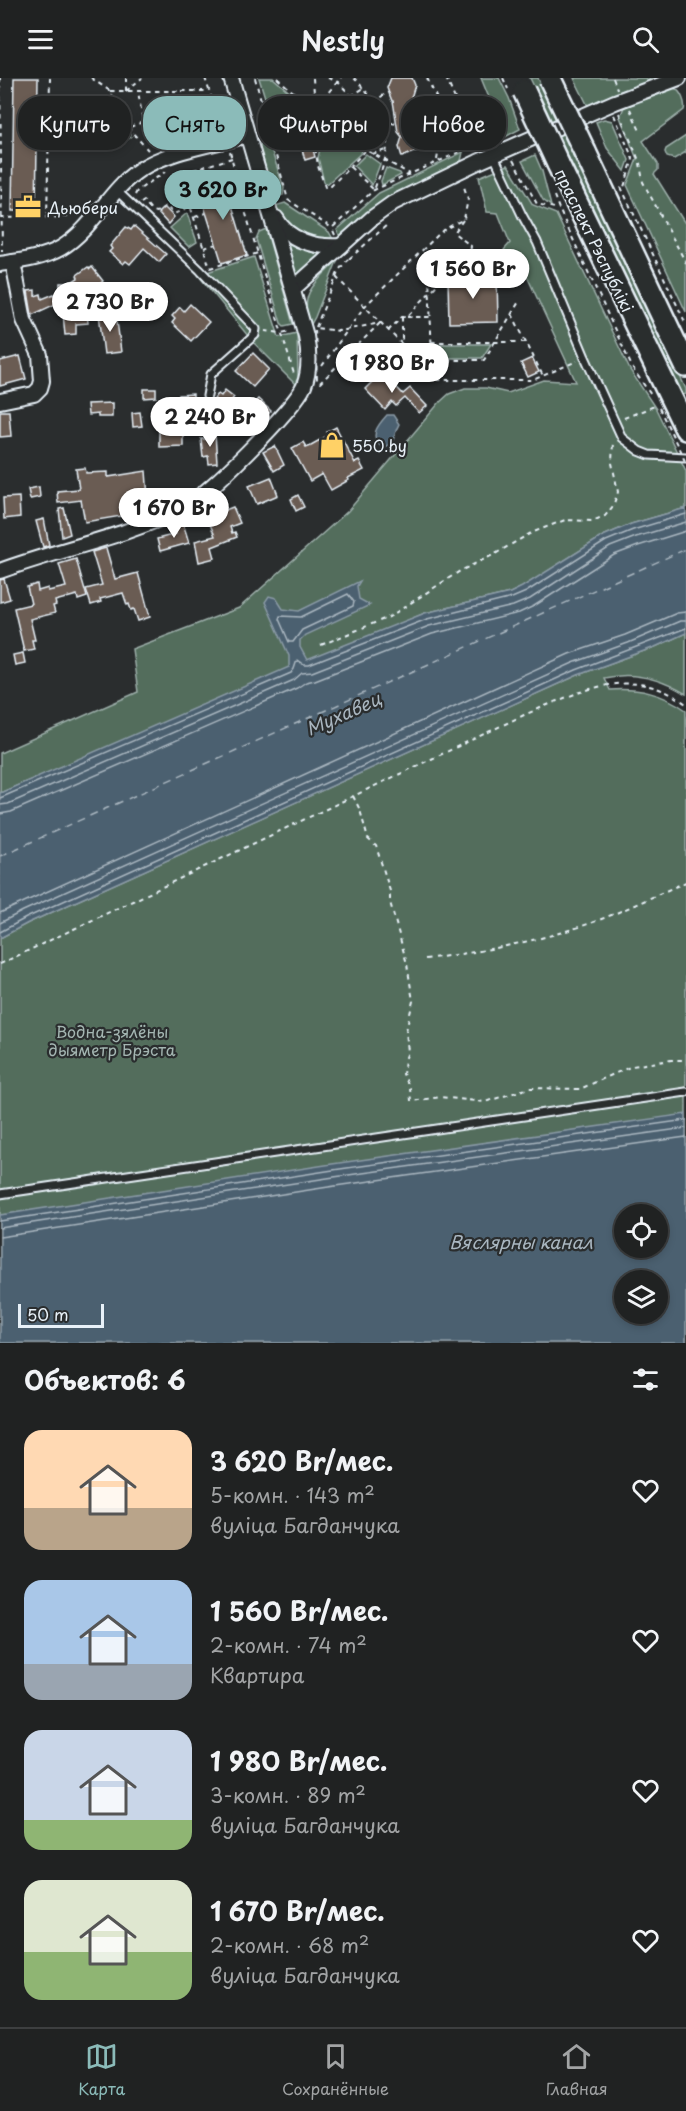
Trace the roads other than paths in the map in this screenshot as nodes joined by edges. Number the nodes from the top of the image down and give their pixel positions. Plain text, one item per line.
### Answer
1 (231, 78) edge
2 (679, 78) edge
3 (549, 79) edge
4 (521, 85) edge
5 (247, 135) junction
6 (488, 158) junction
7 (117, 191) junction
8 (269, 206) junction
9 (343, 249) junction
10 (5, 259) edge
11 (293, 288) junction
12 (686, 366) edge
13 (207, 396) dead end
14 (0, 401) edge
15 (686, 429) edge
16 (686, 457) edge
17 (0, 571) edge
18 (686, 1092) edge
19 (0, 1194) edge

1 - 5 street
2 - 6 street
3 - 12 highway, праспект Рэспублікі, bridge
4 - 15 highway, праспект Рэспублікі, bridge
5 - 7 street
5 - 8 street
6 - 9 street
6 - 16 lane
7 - 10 street
7 - 13 lane
8 - 9 street
8 - 11 street
9 - 11 street
10 - 14 street
11 - 17 street
18 - 19 lane

